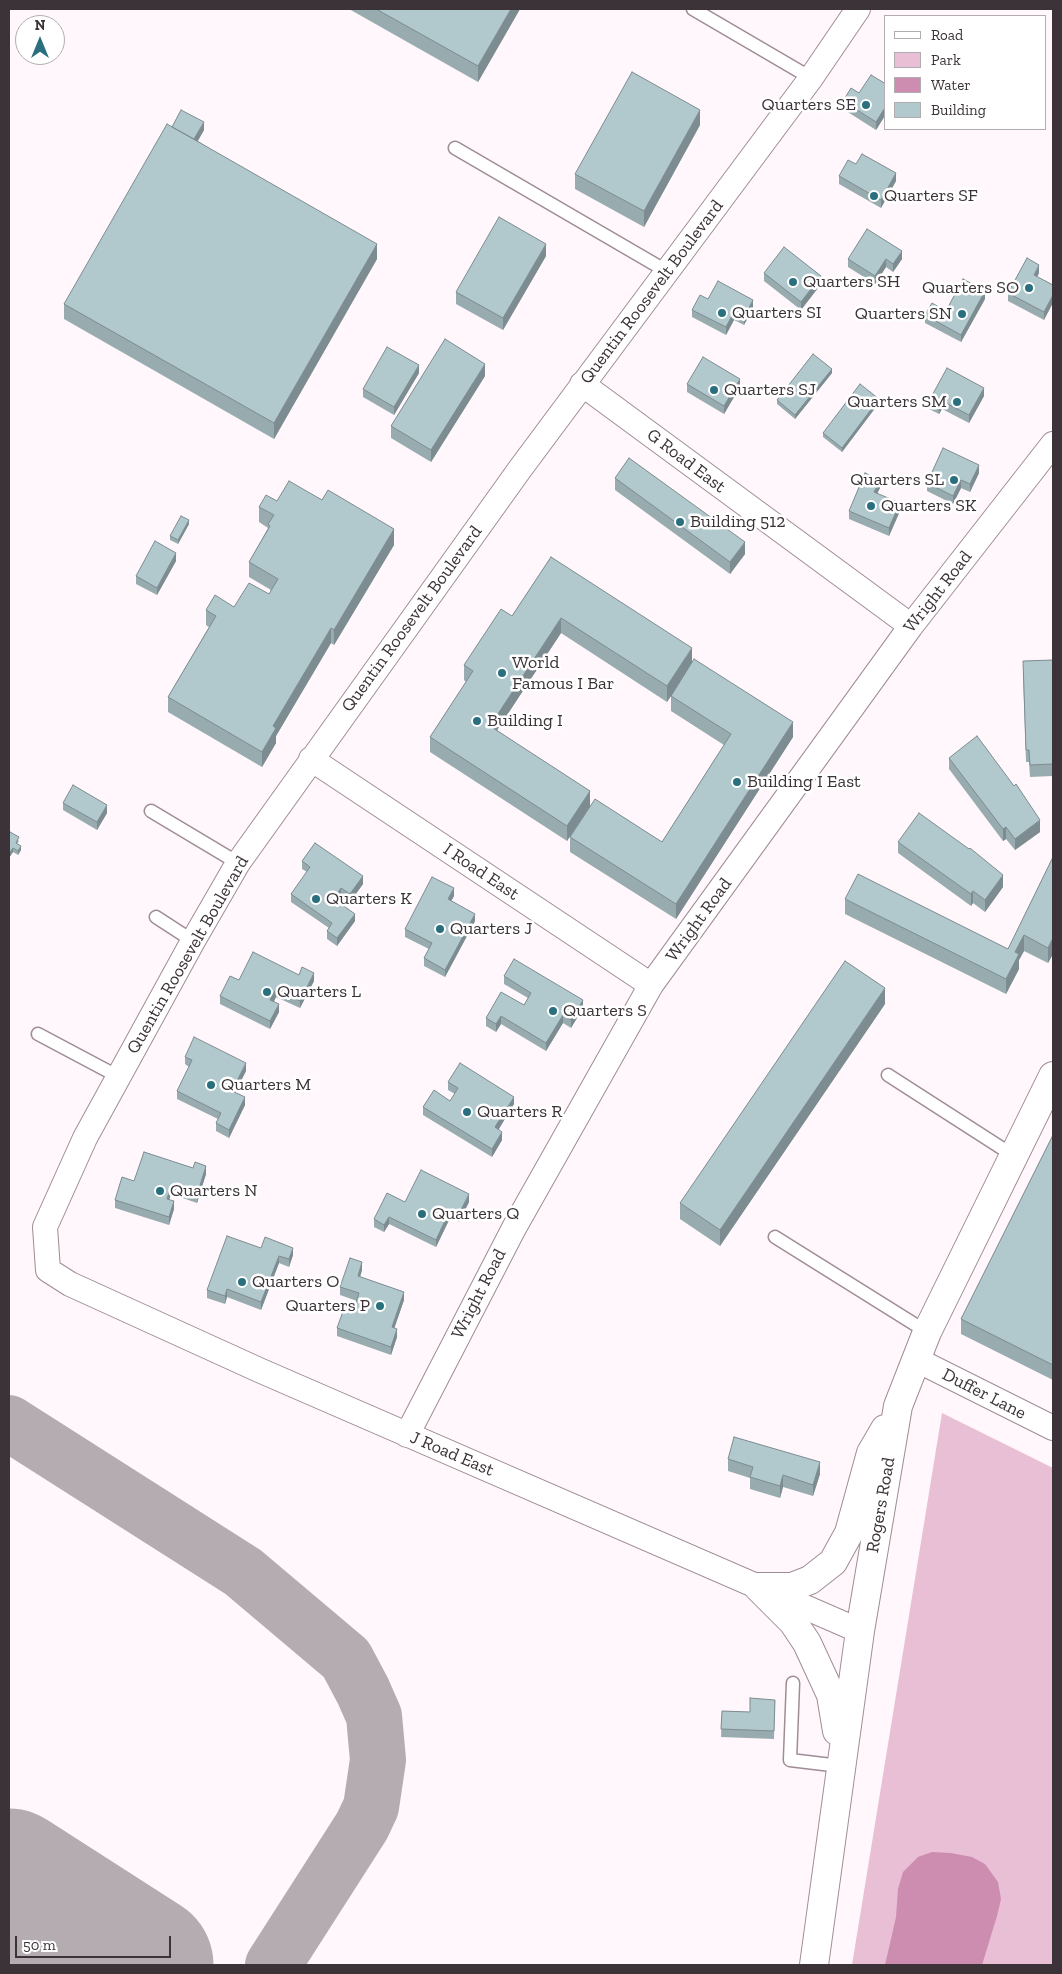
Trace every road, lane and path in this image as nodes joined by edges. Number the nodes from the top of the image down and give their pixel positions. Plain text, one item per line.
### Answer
1 (693, 9) edge
2 (858, 9) edge
3 (811, 78) junction
4 (455, 148) dead end
5 (668, 272) junction
6 (582, 384) junction
7 (1053, 444) edge
8 (910, 626) junction
9 (311, 759) junction
10 (152, 812) dead end
11 (238, 863) junction
12 (156, 917) dead end
13 (193, 941) junction
14 (651, 986) junction
15 (38, 1034) dead end
16 (888, 1075) dead end
17 (1053, 1076) edge
18 (119, 1077) junction
19 (1046, 1105) edge
20 (1014, 1156) junction
21 (775, 1237) dead end
22 (48, 1270) joint
23 (927, 1332) junction
24 (915, 1359) junction
25 (898, 1406) junction
26 (1053, 1428) edge
27 (407, 1435) junction
28 (758, 1587) junction
29 (860, 1631) junction
30 (793, 1683) dead end
31 (840, 1766) junction
32 (814, 1965) edge

1 - 3 lane
2 - 3 street, Quentin Roosevelt Boulevard
3 - 5 street, Quentin Roosevelt Boulevard
4 - 5 lane
5 - 6 street, Quentin Roosevelt Boulevard
6 - 8 street, G Road East
6 - 9 street, Quentin Roosevelt Boulevard
7 - 8 street, Wright Road
8 - 14 street, Wright Road
9 - 11 street, Quentin Roosevelt Boulevard
9 - 14 street, I Road East
10 - 11 lane
11 - 13 street, Quentin Roosevelt Boulevard
12 - 13 lane
13 - 18 street, Quentin Roosevelt Boulevard
14 - 27 street, Wright Road
15 - 18 lane
16 - 20 lane
17 - 19 street, Rogers Road
18 - 22 street, Quentin Roosevelt Boulevard
19 - 20 street, Rogers Road
20 - 23 street, Rogers Road
21 - 23 lane
22 - 27 street, J Road East
23 - 24 street, Rogers Road
24 - 25 street, Rogers Road
24 - 26 street, Duffer Lane
25 - 28 street
25 - 29 street, Rogers Road
27 - 28 street, J Road East
28 - 29 street, J Road East
28 - 31 street
29 - 31 street, Rogers Road
30 - 31 lane
31 - 32 street, Rogers Road

